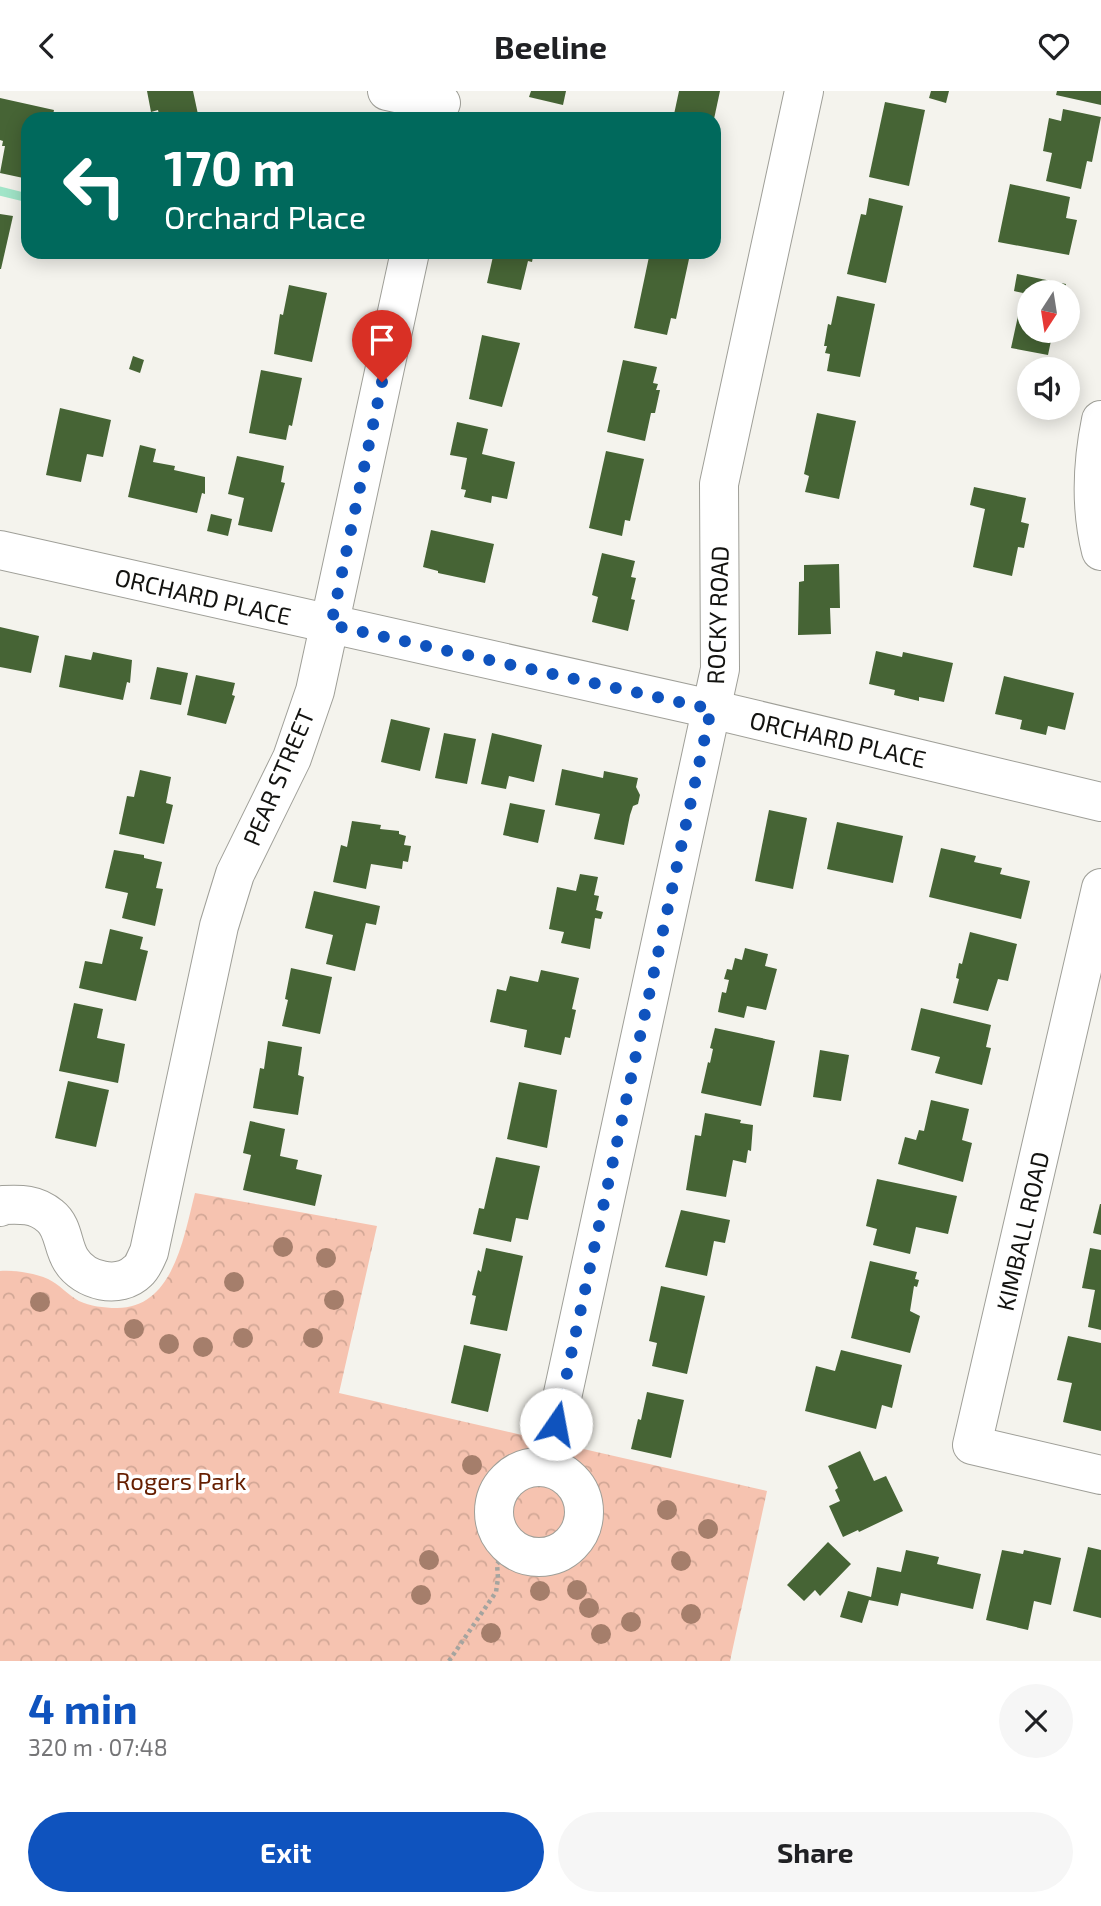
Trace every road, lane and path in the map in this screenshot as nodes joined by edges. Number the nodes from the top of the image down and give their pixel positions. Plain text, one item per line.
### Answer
1 (387, 91) edge
2 (804, 91) edge
3 (441, 104) edge
4 (409, 259) edge
5 (1101, 420) edge
6 (0, 549) edge
7 (1101, 551) edge
8 (331, 625) junction
9 (711, 709) junction
10 (1101, 802) edge
11 (1101, 888) edge
12 (0, 1207) edge
13 (547, 1467) junction
14 (1101, 1475) edge
15 (510, 1547) junction
16 (449, 1661) edge

1 - 3 street
2 - 9 street, ROCKY ROAD
4 - 8 street, PEAR STREET
5 - 7 street
6 - 8 street, ORCHARD PLACE
8 - 9 street, ORCHARD PLACE
8 - 12 street, PEAR STREET
9 - 10 street, ORCHARD PLACE
9 - 13 street, ROCKY ROAD
11 - 14 street, KIMBALL ROAD
13 - 15 street
13 - 15 street
15 - 16 path

